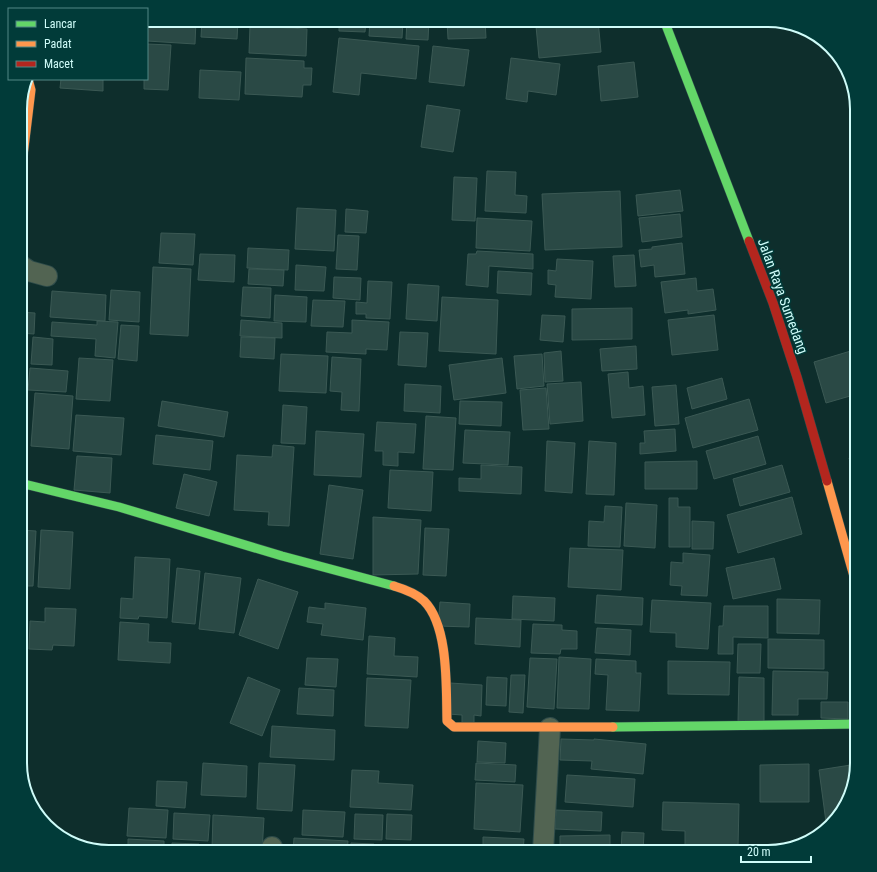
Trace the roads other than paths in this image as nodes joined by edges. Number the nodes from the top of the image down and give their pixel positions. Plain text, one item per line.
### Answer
1 (667, 27) edge
2 (31, 86) edge
3 (27, 128) edge
4 (27, 270) edge
5 (46, 276) dead end
6 (27, 484) edge
7 (850, 554) edge
8 (850, 724) edge
9 (550, 728) junction
10 (543, 845) edge

1 - 7 main road, Jalan Raya Sumedang
2 - 3 main road
4 - 5 street
6 - 9 main road
8 - 9 main road
9 - 10 street

